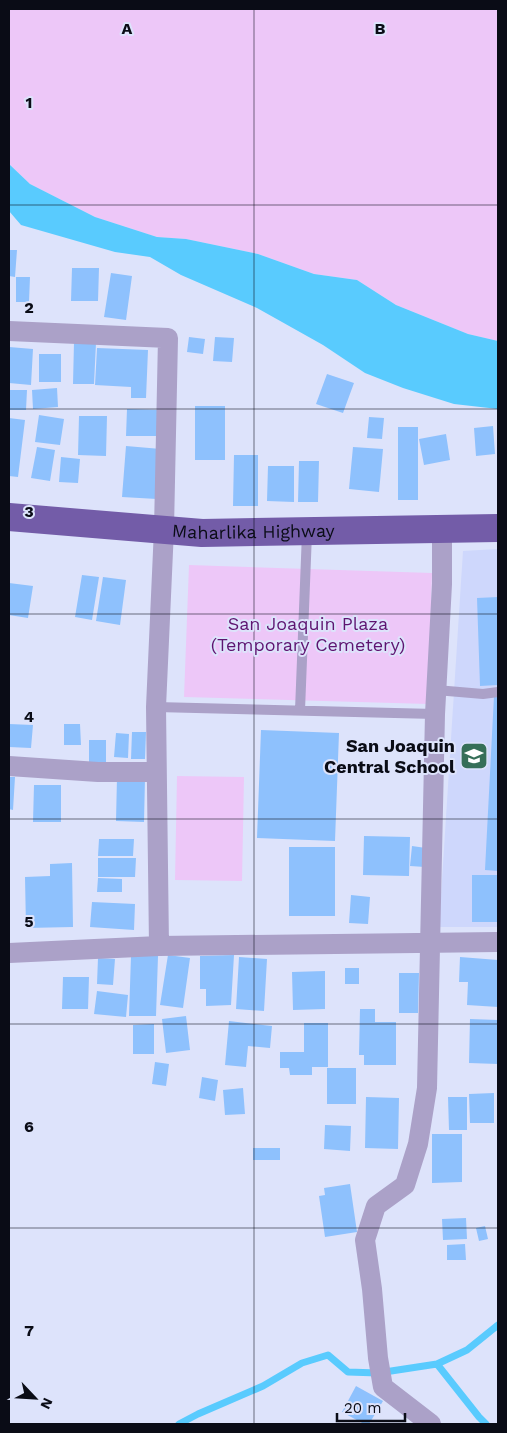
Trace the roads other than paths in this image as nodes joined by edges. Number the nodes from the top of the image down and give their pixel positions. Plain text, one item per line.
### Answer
1 (9, 331) edge
2 (9, 517) edge
3 (498, 528) edge
4 (442, 529) junction
5 (164, 530) junction
6 (307, 532) junction
7 (436, 690) junction
8 (498, 692) edge
9 (156, 707) junction
10 (300, 710) junction
11 (435, 714) junction
12 (9, 766) edge
13 (156, 772) junction
14 (431, 942) junction
15 (498, 942) edge
16 (159, 946) junction
17 (9, 953) edge
18 (431, 1424) edge

1 - 5 street
2 - 5 highway, Maharlika Highway
3 - 4 highway, Maharlika Highway
4 - 6 highway, Maharlika Highway
4 - 7 street
5 - 6 highway, Maharlika Highway
5 - 9 street
6 - 10 lane
7 - 8 lane
7 - 11 street
9 - 10 lane
9 - 13 street
10 - 11 lane
11 - 14 street
12 - 13 street
13 - 16 street
14 - 15 street
14 - 16 street
14 - 18 street
16 - 17 street

